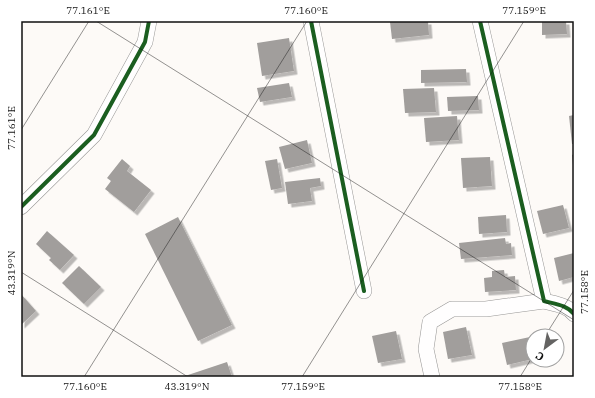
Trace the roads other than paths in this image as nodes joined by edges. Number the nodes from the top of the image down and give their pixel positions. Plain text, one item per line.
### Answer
1 (149, 21) edge
2 (311, 21) edge
3 (480, 21) edge
4 (21, 207) edge
5 (364, 291) dead end
6 (544, 302) junction
7 (574, 314) edge
8 (432, 377) edge

1 - 4 street
2 - 5 street
3 - 6 street
6 - 7 street
6 - 8 street

